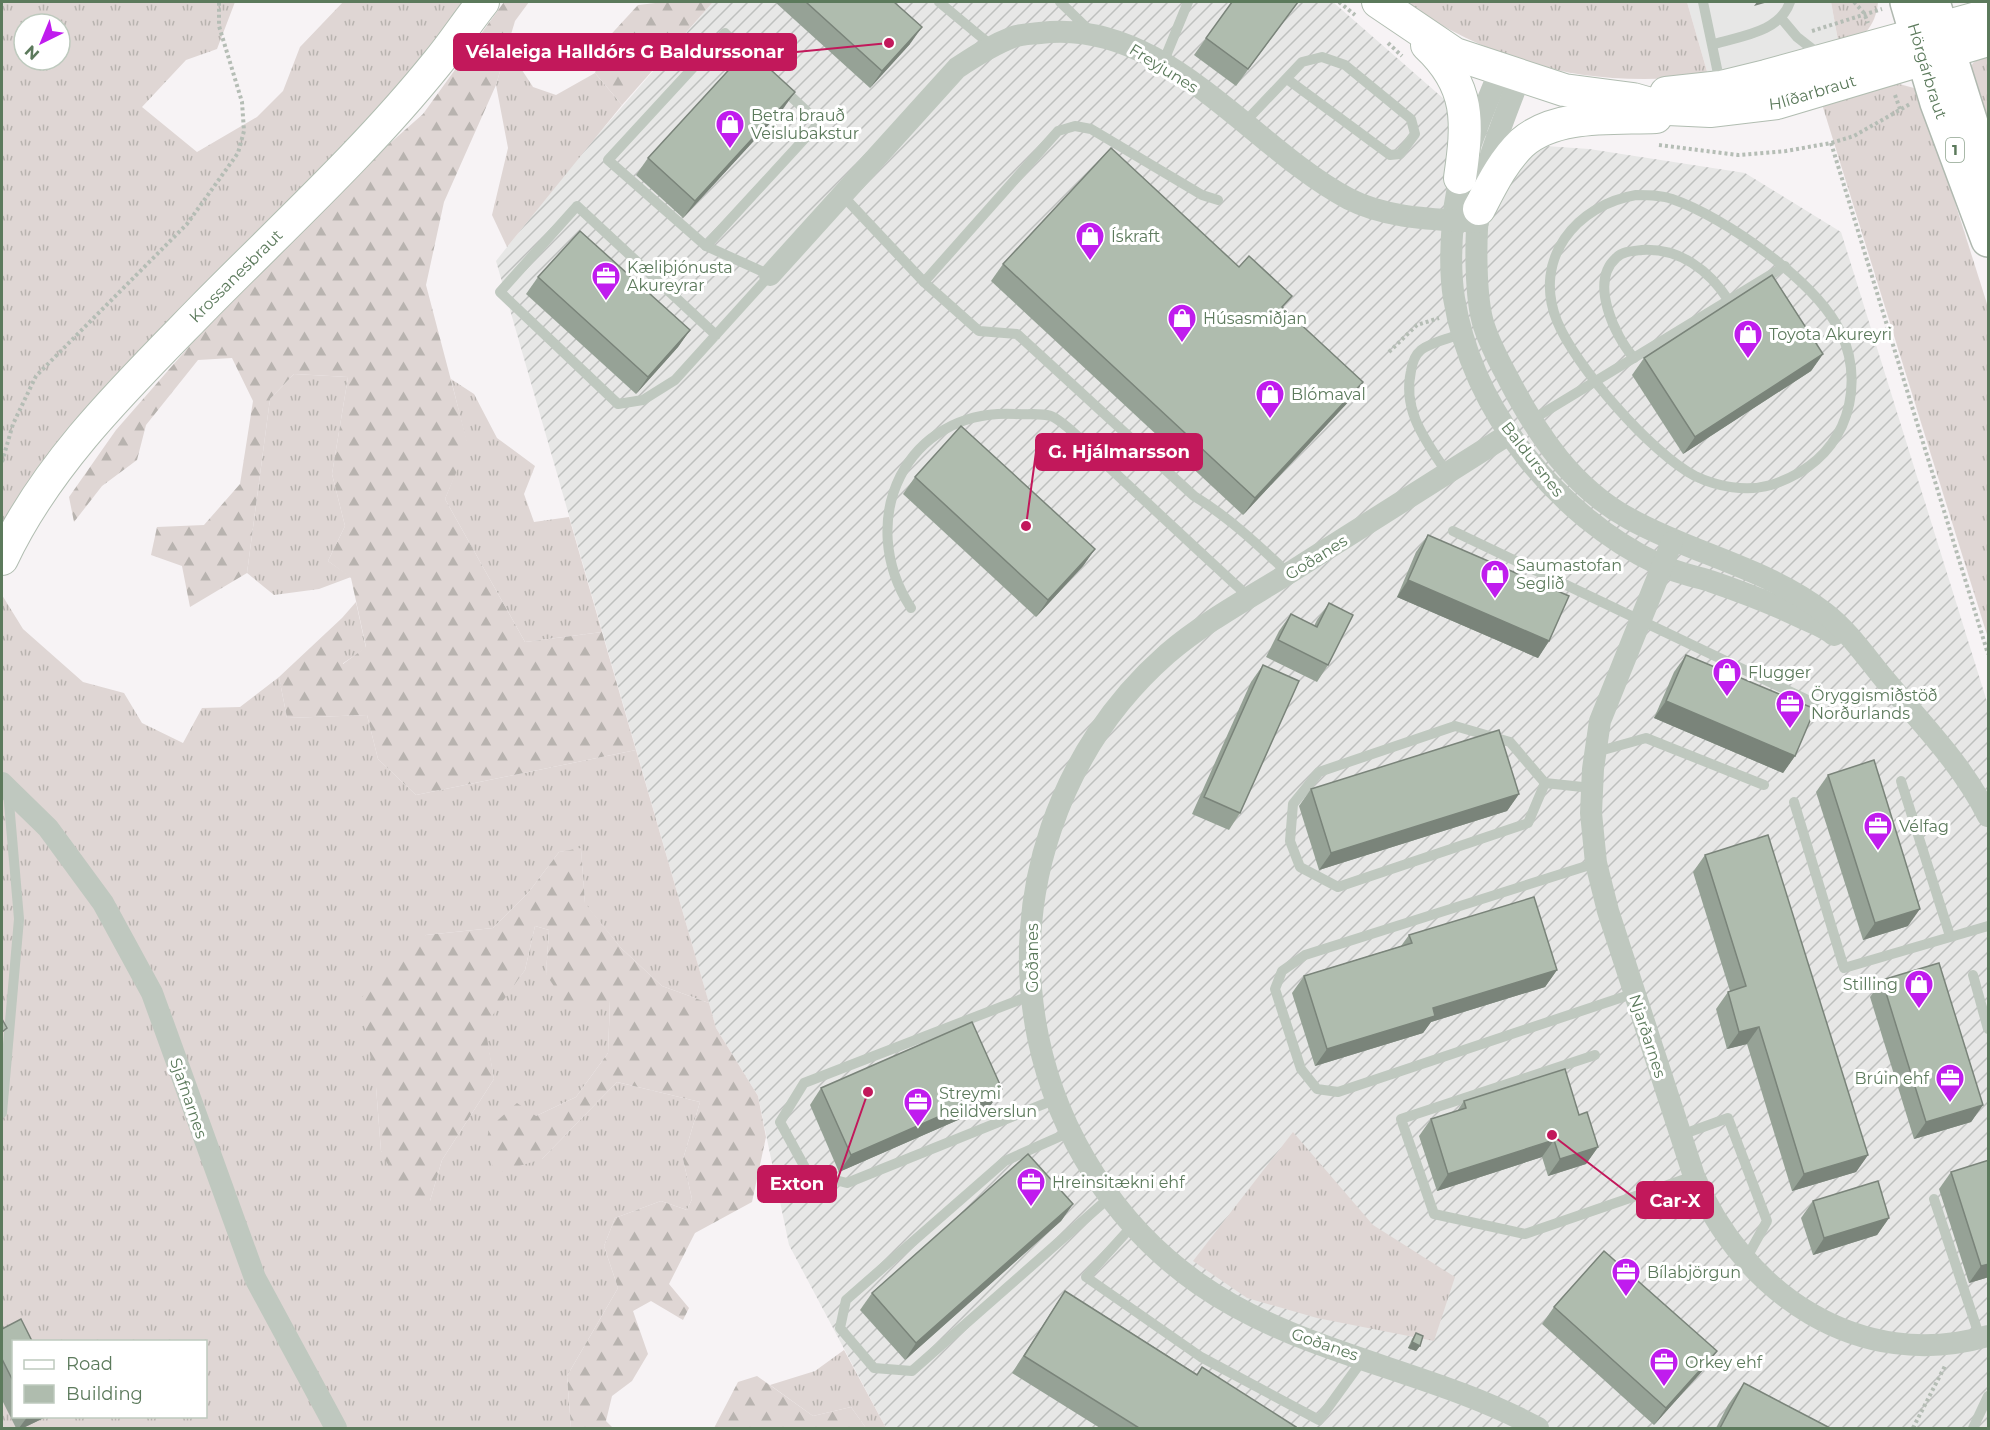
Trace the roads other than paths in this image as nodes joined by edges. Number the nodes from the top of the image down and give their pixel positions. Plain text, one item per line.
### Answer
1 (483, 2) edge
2 (939, 2) edge
3 (1060, 2) edge
4 (1188, 2) edge
5 (1703, 2) edge
6 (1790, 2) edge
7 (1898, 4) edge
8 (1989, 15) edge
9 (1781, 18) junction
10 (1381, 20) edge
11 (1093, 33) junction
12 (1932, 35) edge
13 (1989, 40) edge
14 (1714, 44) junction
15 (992, 46) junction
16 (1827, 60) junction
17 (1163, 63) junction
18 (1510, 73) junction
19 (768, 74) edge
20 (1287, 79) junction
21 (776, 82) edge
22 (1719, 103) junction
23 (1244, 123) junction
24 (1989, 177) edge
25 (1460, 178) junction
26 (843, 196) junction
27 (1218, 200) dead end
28 (1470, 217) junction
29 (1989, 240) edge
30 (706, 246) junction
31 (1785, 266) junction
32 (770, 275) junction
33 (924, 282) junction
34 (1729, 301) junction
35 (1483, 325) junction
36 (716, 334) junction
37 (1462, 334) junction
38 (1634, 358) junction
39 (1596, 381) junction
40 (1530, 421) junction
41 (1509, 434) junction
42 (1446, 473) junction
43 (1453, 531) dead end
44 (1672, 542) junction
45 (2, 559) edge
46 (1662, 566) junction
47 (1289, 574) junction
48 (1249, 597) junction
49 (911, 608) dead end
50 (1640, 620) junction
51 (1881, 675) junction
52 (1816, 704) dead end
53 (1596, 752) junction
54 (1901, 781) dead end
55 (1545, 783) junction
56 (1764, 785) dead end
57 (4, 786) edge
58 (1592, 788) junction
59 (1794, 802) dead end
60 (1989, 816) edge
61 (1596, 863) junction
62 (1989, 926) edge
63 (1950, 936) junction
64 (1973, 975) dead end
65 (1635, 993) junction
66 (1032, 995) junction
67 (1989, 1029) edge
68 (1595, 1055) dead end
69 (1056, 1100) junction
70 (2, 1113) edge
71 (1070, 1132) junction
72 (1681, 1135) junction
73 (1694, 1176) junction
74 (1110, 1197) junction
75 (1934, 1198) dead end
76 (1133, 1225) junction
77 (1746, 1260) junction
78 (1984, 1338) edge
79 (1364, 1358) junction
80 (1989, 1396) edge
81 (1514, 1423) edge
82 (336, 1428) edge
83 (1538, 1428) edge
84 (1973, 1428) edge

1 - 45 street, Krossanesbraut
2 - 15 lane
3 - 11 lane
4 - 17 lane
5 - 14 lane
6 - 9 lane
7 - 12 highway, Hörgárbraut / 1
8 - 12 street, Hlíðarbraut
9 - 14 lane
9 - 16 lane
10 - 18 street, Hlíðarbraut
10 - 25 street
11 - 15 street, Freyjunes
11 - 17 street, Freyjunes
12 - 13 street, Hlíðarbraut
12 - 16 street, Hlíðarbraut
12 - 22 street, Hlíðarbraut
12 - 24 highway, Hörgárbraut / 1
12 - 29 highway, Hörgárbraut / 1
14 - 22 lane
15 - 26 street, Freyjunes
16 - 22 street, Hlíðarbraut
17 - 23 street, Freyjunes
18 - 22 street, Hlíðarbraut
18 - 25 street, Baldursnes
18 - 28 street, Baldursnes
19 - 30 lane
20 - 20 lane
20 - 23 lane
21 - 30 lane
22 - 28 street
23 - 28 street, Freyjunes
25 - 28 street, Baldursnes
26 - 32 street, Freyjunes
26 - 33 lane
27 - 33 lane
28 - 35 street, Baldursnes
28 - 37 street, Baldursnes
30 - 32 lane
31 - 34 lane
31 - 39 lane
31 - 39 lane
32 - 36 lane
33 - 47 lane
34 - 38 lane
34 - 38 lane
35 - 37 lane
35 - 40 street, Baldursnes
36 - 36 lane
37 - 41 street, Baldursnes
37 - 42 lane
38 - 39 lane
39 - 40 lane
40 - 41 lane
40 - 44 street, Baldursnes
41 - 42 street, Goðanes
41 - 46 street, Baldursnes
42 - 47 street, Goðanes
43 - 50 lane
44 - 46 street, Njarðarnes
44 - 51 street, Baldursnes
46 - 50 street, Njarðarnes
46 - 51 street, Baldursnes
47 - 48 street, Goðanes
48 - 49 lane
48 - 66 street, Goðanes
50 - 52 lane
50 - 53 street, Njarðarnes
51 - 60 street, Baldursnes
53 - 56 lane
53 - 58 street, Njarðarnes
54 - 63 lane
55 - 55 lane
55 - 58 lane
57 - 70 lane, Sjafnarnes
57 - 82 street, Sjafnarnes
58 - 61 street, Njarðarnes
59 - 63 lane
61 - 65 street, Njarðarnes
61 - 65 lane
62 - 63 lane
64 - 67 lane
65 - 72 street, Njarðarnes
66 - 69 street, Goðanes
66 - 69 lane
68 - 73 lane
69 - 71 street, Goðanes
71 - 74 street, Goðanes
71 - 74 lane
72 - 73 street, Njarðarnes
72 - 77 lane
73 - 77 street, Njarðarnes
74 - 76 street, Goðanes
75 - 78 lane
76 - 79 street, Goðanes
76 - 79 lane
77 - 78 street, Njarðarnes
79 - 81 street, Goðanes
80 - 84 lane
81 - 83 street, Goðanes

